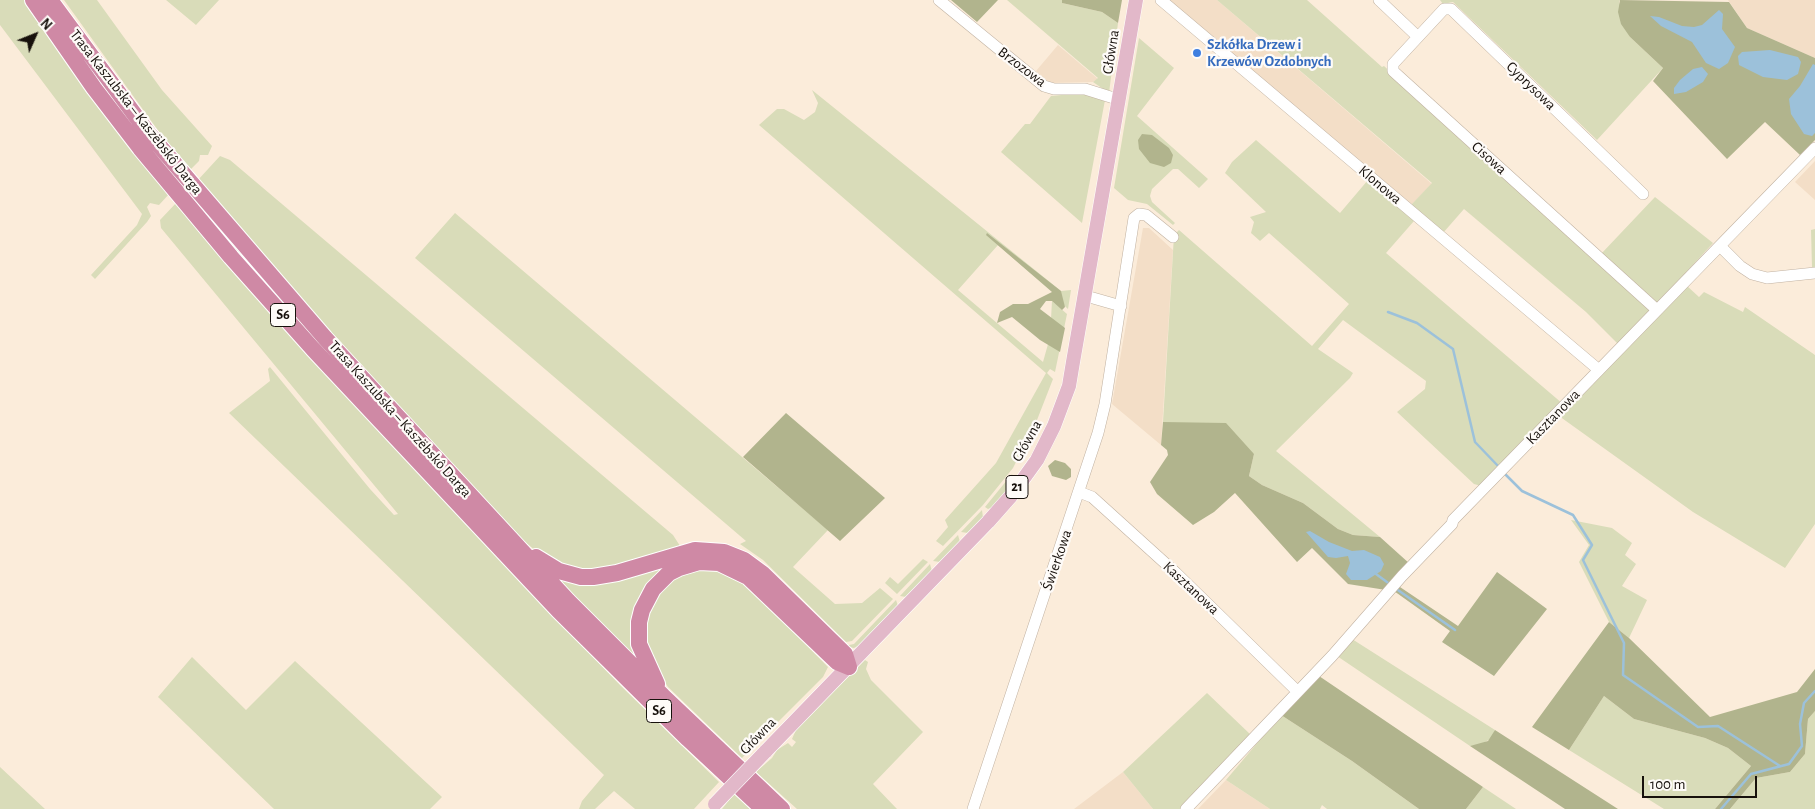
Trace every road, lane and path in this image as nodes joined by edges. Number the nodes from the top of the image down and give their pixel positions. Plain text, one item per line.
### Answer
1 (33, 0) edge
2 (50, 0) edge
3 (939, 0) edge
4 (1136, 0) edge
5 (1161, 0) edge
6 (1379, 0) edge
7 (1418, 37) junction
8 (1120, 100) junction
9 (1815, 148) edge
10 (1643, 194) dead end
11 (1173, 237) dead end
12 (1720, 246) junction
13 (1815, 273) edge
14 (1086, 296) junction
15 (1121, 306) junction
16 (1657, 310) junction
17 (1599, 370) junction
18 (1080, 492) junction
19 (484, 511) junction
20 (849, 667) junction
21 (1297, 691) junction
22 (663, 696) junction
23 (712, 806) edge
24 (763, 809) edge
25 (782, 809) edge
26 (973, 809) edge
27 (1186, 809) edge

1 - 24 highway, Trasa Kaszubska – Kaszëbskô Darga / S6
2 - 19 highway, Trasa Kaszubska – Kaszëbskô Darga / S6
3 - 8 street, Brzozowa
4 - 8 main road, Główna / 21
5 - 17 street, Klonowa
6 - 7 street
7 - 10 street, Cyprysowa
7 - 16 street, Cisowa
8 - 14 main road, Główna / 21
9 - 12 street, Kasztanowa
11 - 15 street, Świerkowa
12 - 13 street
12 - 16 street, Kasztanowa
14 - 15 street
14 - 20 main road, Główna / 21
15 - 18 street, Świerkowa
16 - 17 street, Kasztanowa
17 - 21 street, Kasztanowa
18 - 21 street, Kasztanowa
18 - 26 street, Świerkowa
19 - 20 highway
19 - 22 highway, Trasa Kaszubska – Kaszëbskô Darga / S6
20 - 22 highway
20 - 23 main road, Główna / 21, bridge
21 - 27 street, Kasztanowa
22 - 25 highway, Trasa Kaszubska – Kaszëbskô Darga / S6

